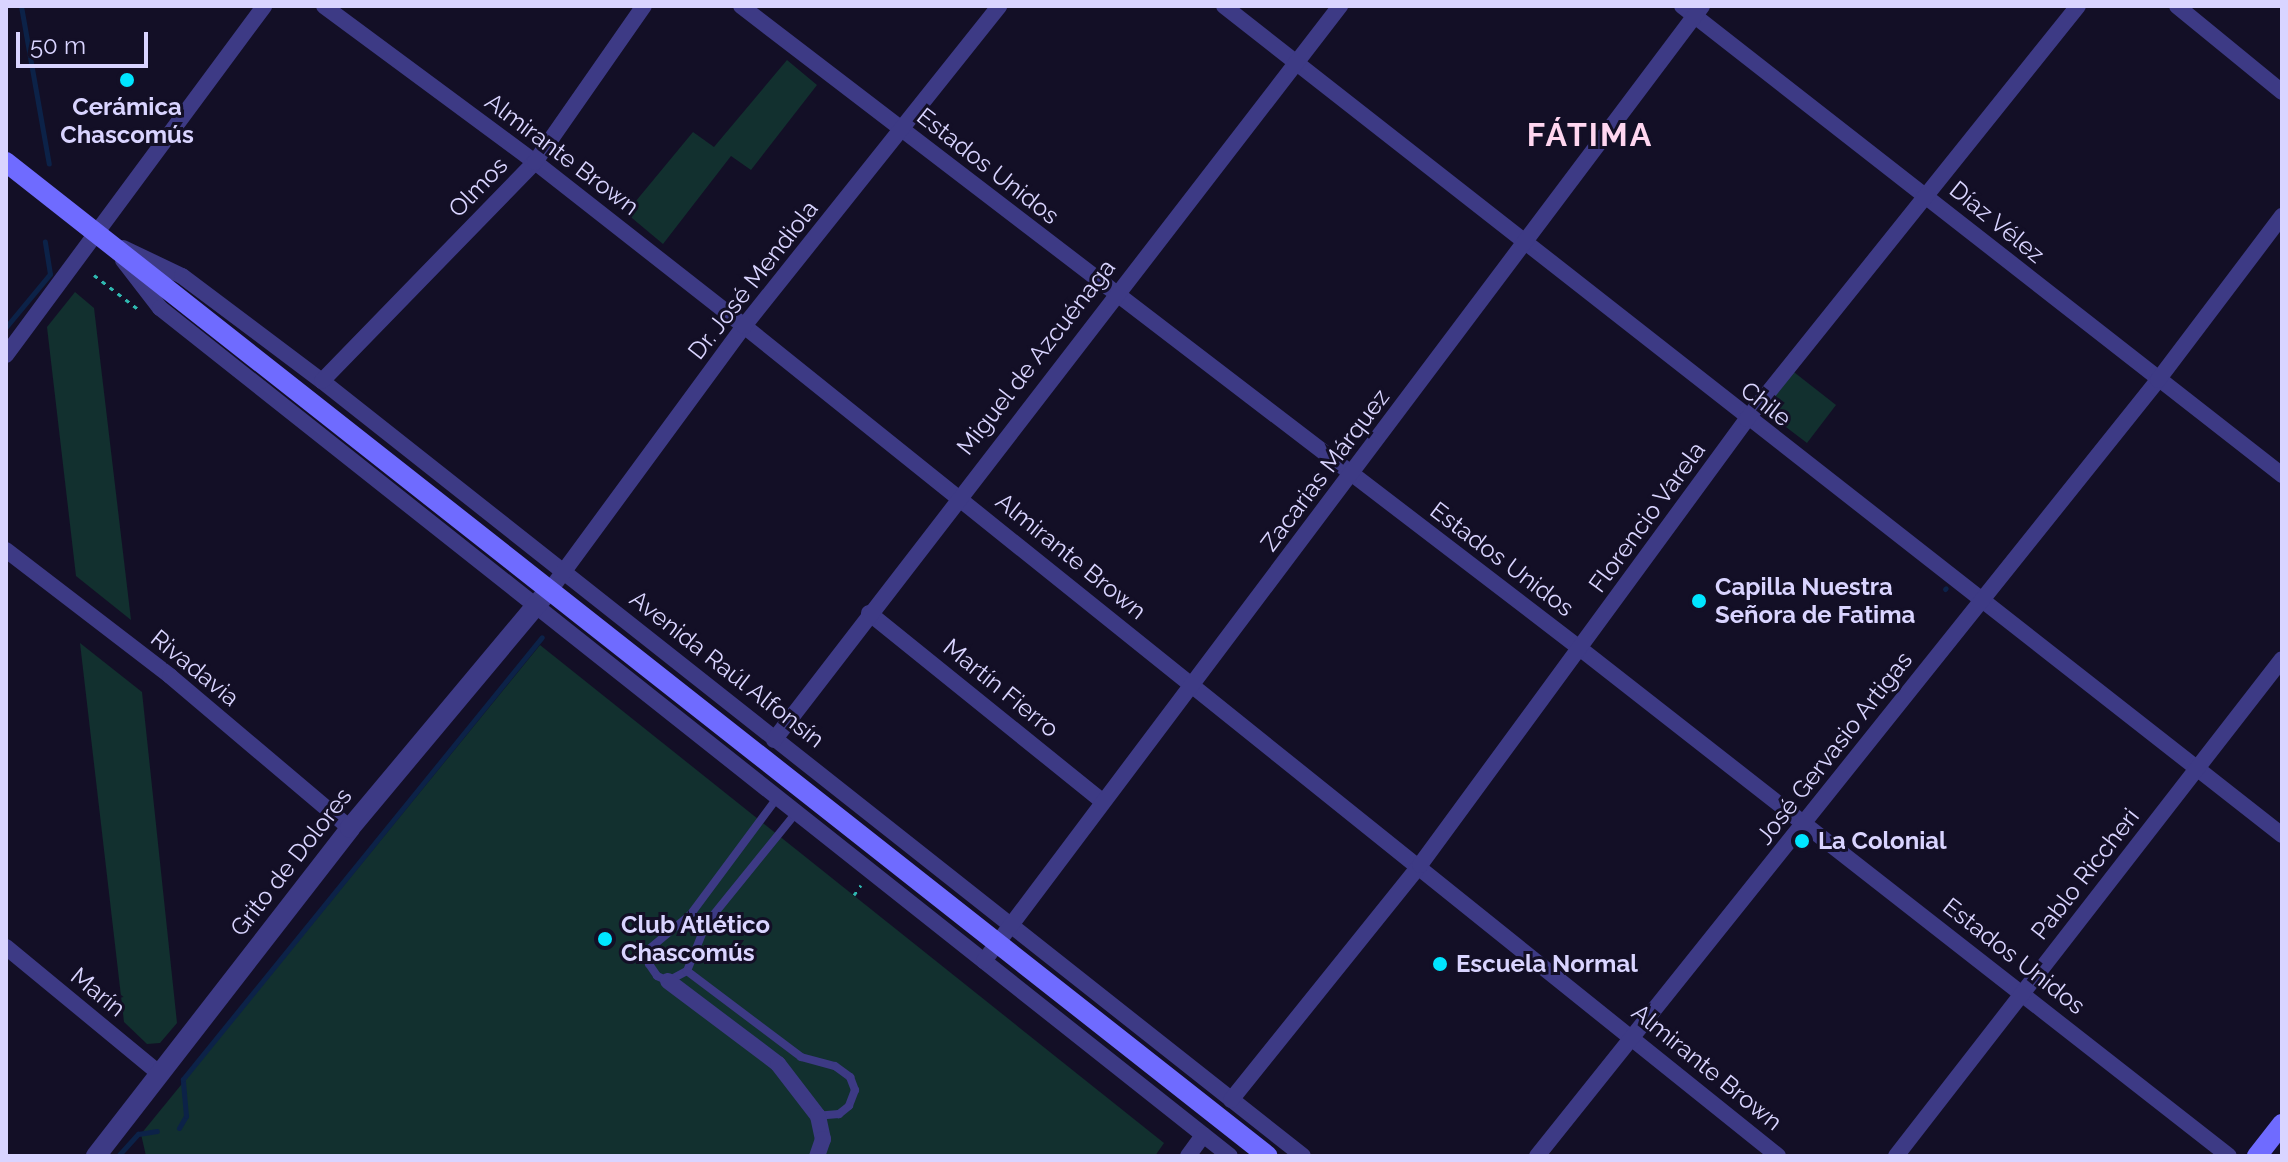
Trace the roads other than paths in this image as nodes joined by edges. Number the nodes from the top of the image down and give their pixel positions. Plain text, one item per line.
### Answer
1 (264, 6) edge
2 (324, 6) edge
3 (644, 6) edge
4 (741, 6) edge
5 (999, 6) edge
6 (1224, 6) edge
7 (1340, 6) edge
8 (2078, 6) edge
9 (2177, 6) edge
10 (1693, 9) edge
11 (1296, 59) junction
12 (2282, 92) edge
13 (904, 130) junction
14 (6, 162) edge
15 (535, 162) junction
16 (1927, 196) junction
17 (2282, 216) edge
18 (102, 236) junction
19 (1526, 245) junction
20 (1114, 297) junction
21 (744, 326) junction
22 (6, 355) edge
23 (2158, 380) junction
24 (322, 381) junction
25 (1747, 419) junction
26 (2282, 475) edge
27 (1351, 476) junction
28 (958, 496) junction
29 (6, 550) edge
30 (557, 581) junction
31 (1980, 601) junction
32 (535, 606) junction
33 (869, 613) junction
34 (1582, 650) junction
35 (2282, 659) edge
36 (1192, 685) junction
37 (774, 740) junction
38 (2197, 770) junction
39 (777, 798) junction
40 (1102, 801) junction
41 (796, 813) junction
42 (1806, 824) junction
43 (350, 828) junction
44 (2282, 835) edge
45 (1420, 865) junction
46 (1004, 934) junction
47 (6, 947) edge
48 (984, 961) junction
49 (687, 971) junction
50 (668, 981) junction
51 (2023, 993) junction
52 (1631, 1037) junction
53 (160, 1074) junction
54 (1231, 1100) junction
55 (818, 1116) junction
56 (2282, 1124) edge
57 (1203, 1135) junction
58 (96, 1156) edge
59 (817, 1156) edge
60 (1188, 1156) edge
61 (1230, 1156) edge
62 (1268, 1156) edge
63 (1303, 1156) edge
64 (1537, 1156) edge
65 (1778, 1156) edge
66 (1896, 1156) edge
67 (2229, 1156) edge
68 (2257, 1156) edge

1 - 18 street
2 - 15 street, Almirante Brown
3 - 15 street, Olmos
4 - 13 street, Estados Unidos
5 - 13 street, Dr. José Mendiola
6 - 11 street, Chile
7 - 11 street, Miguel de Azcuénaga
8 - 16 street, Florencio Varela
9 - 12 street
10 - 16 street, Díaz Vélez
10 - 19 street, Zacarias Márquez
11 - 19 street, Chile
11 - 20 street, Miguel de Azcuénaga
13 - 20 street, Estados Unidos
13 - 21 street, Dr. José Mendiola
14 - 18 main road, Avenida Raúl Alfonsín
15 - 21 street, Almirante Brown
15 - 24 street, Olmos
16 - 23 street, Díaz Vélez
16 - 25 street, Florencio Varela
17 - 23 street, José Gervasio Artigas
18 - 22 street
18 - 24 street, Avenida Raúl Alfonsín
18 - 30 main road, Avenida Raúl Alfonsín
18 - 32 street, Avenida Raúl Alfonsín
19 - 25 street, Chile
19 - 27 street, Zacarias Márquez
20 - 27 street, Estados Unidos
20 - 28 street, Miguel de Azcuénaga
21 - 28 street, Almirante Brown
21 - 30 street, Dr. José Mendiola
23 - 26 street, Díaz Vélez
23 - 31 street, José Gervasio Artigas
24 - 30 street, Avenida Raúl Alfonsín
25 - 31 street, Chile
25 - 34 street, Florencio Varela
27 - 34 street, Estados Unidos
27 - 36 street, Zacarias Márquez
28 - 33 street, Miguel de Azcuénaga
28 - 36 street, Almirante Brown
29 - 43 street, Rivadavia
30 - 32 street, Grito de Dolores
30 - 37 street, Avenida Raúl Alfonsín
30 - 46 main road, Avenida Raúl Alfonsín
31 - 38 street, Chile
31 - 42 street, José Gervasio Artigas
32 - 39 street, Avenida Raúl Alfonsín
32 - 43 street, Grito de Dolores
33 - 37 street, Miguel de Azcuénaga
33 - 40 street, Martín Fierro
34 - 42 street, Estados Unidos
34 - 45 street, Florencio Varela
35 - 38 street, Pablo Riccheri
36 - 40 street, Zacarias Márquez
36 - 45 street, Almirante Brown
37 - 46 street, Avenida Raúl Alfonsín
38 - 44 street, Chile
38 - 51 street, Pablo Riccheri
39 - 41 street, Avenida Raúl Alfonsín
39 - 50 lane
40 - 46 street, Zacarias Márquez
41 - 48 street, Avenida Raúl Alfonsín
41 - 49 lane
42 - 51 street, Estados Unidos
42 - 52 street, José Gervasio Artigas
43 - 53 street, Grito de Dolores
45 - 52 street, Almirante Brown
45 - 54 street, Florencio Varela
46 - 48 street, Zacarias Márquez
46 - 54 street, Avenida Raúl Alfonsín
46 - 62 main road, Avenida Raúl Alfonsín
47 - 53 street, Marín
48 - 57 street, Avenida Raúl Alfonsín
49 - 50 lane
49 - 55 lane
50 - 55 street
51 - 66 street, Pablo Riccheri
51 - 67 street, Estados Unidos
52 - 64 street, José Gervasio Artigas
52 - 65 street, Almirante Brown
53 - 58 street, Grito de Dolores
54 - 63 street, Avenida Raúl Alfonsín
55 - 59 street
56 - 68 main road
57 - 60 street
57 - 61 street, Avenida Raúl Alfonsín

